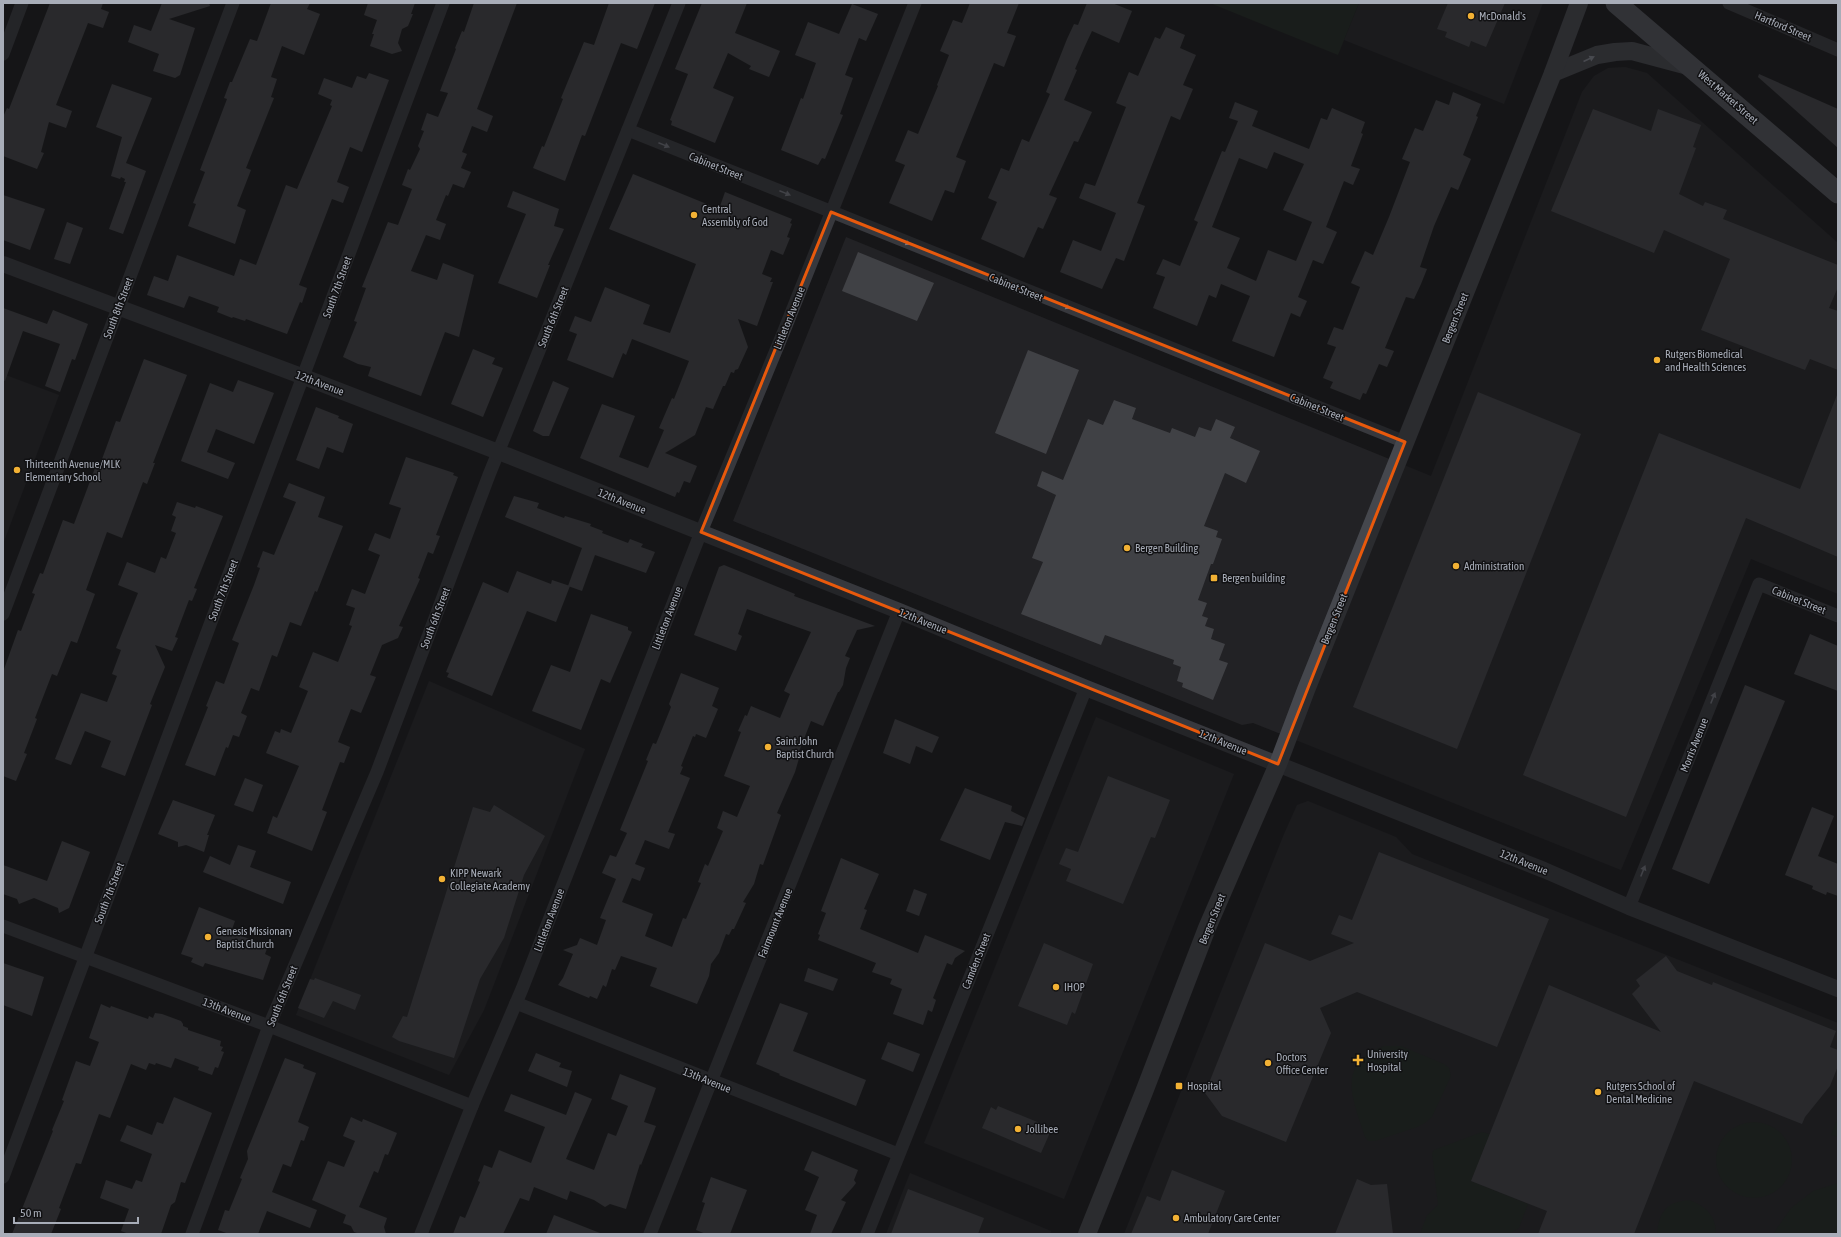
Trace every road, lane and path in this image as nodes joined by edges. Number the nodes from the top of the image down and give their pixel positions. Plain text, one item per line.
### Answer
1 (22, 3) edge
2 (233, 3) edge
3 (443, 3) edge
4 (679, 3) edge
5 (915, 3) edge
6 (1579, 3) edge
7 (1616, 3) edge
8 (1728, 3) edge
9 (1838, 50) edge
10 (3, 54) edge
11 (1692, 67) junction
12 (1553, 73) junction
13 (628, 130) junction
14 (1838, 193) edge
15 (831, 212) junction
16 (3, 264) edge
17 (118, 308) junction
18 (304, 376) junction
19 (1405, 442) junction
20 (499, 452) junction
21 (701, 532) junction
22 (1759, 584) joint
23 (899, 611) junction
24 (3, 614) edge
25 (1838, 616) edge
26 (1086, 688) junction
27 (1278, 764) junction
28 (1629, 907) junction
29 (3, 926) edge
30 (85, 956) junction
31 (1838, 990) edge
32 (516, 1003) junction
33 (269, 1026) junction
34 (712, 1082) junction
35 (472, 1106) junction
36 (898, 1154) junction
37 (3, 1177) edge
38 (192, 1234) edge
39 (421, 1234) edge
40 (650, 1234) edge
41 (867, 1234) edge
42 (1087, 1234) edge

1 - 10 street
2 - 17 street, South 8th Street
3 - 18 street, South 7th Street
4 - 13 street, South 6th Street
5 - 15 street, Littleton Avenue
6 - 12 main road, Bergen Street
7 - 11 main road, West Market Street
8 - 9 street, Hartford Street
12 -> 11 main road
11 - 14 main road, West Market Street
12 - 19 main road, Bergen Street
13 -> 15 street, Cabinet Street
13 - 20 street, South 6th Street
15 -> 19 street, Cabinet Street
15 - 21 street, Littleton Avenue
16 - 17 street, 12th Avenue
17 - 18 street, 12th Avenue
17 - 24 street, South 8th Street
18 - 20 street, 12th Avenue
18 - 30 street, South 7th Street
19 - 27 main road, Bergen Street
20 - 21 street, 12th Avenue
20 - 33 street, South 6th Street
21 - 23 street, 12th Avenue
21 - 32 street, Littleton Avenue
22 - 25 street, Cabinet Street
28 -> 22 street, Morris Avenue
23 - 26 street, 12th Avenue
23 - 34 street, Fairmount Avenue
26 - 27 street, 12th Avenue
26 - 36 street, Camden Street
27 - 28 street, 12th Avenue
27 - 42 main road, Bergen Street
28 - 31 street, 12th Avenue
29 - 30 street, 13th Avenue
30 - 33 street, 13th Avenue
30 - 37 street, South 7th Street
32 - 34 street, 13th Avenue
32 - 35 street, Littleton Avenue
33 - 35 street, 13th Avenue
33 - 38 street, South 6th Street
34 - 36 street, 13th Avenue
34 - 40 street, Fairmount Avenue
35 - 39 street, Littleton Avenue
36 - 41 street, Camden Street

